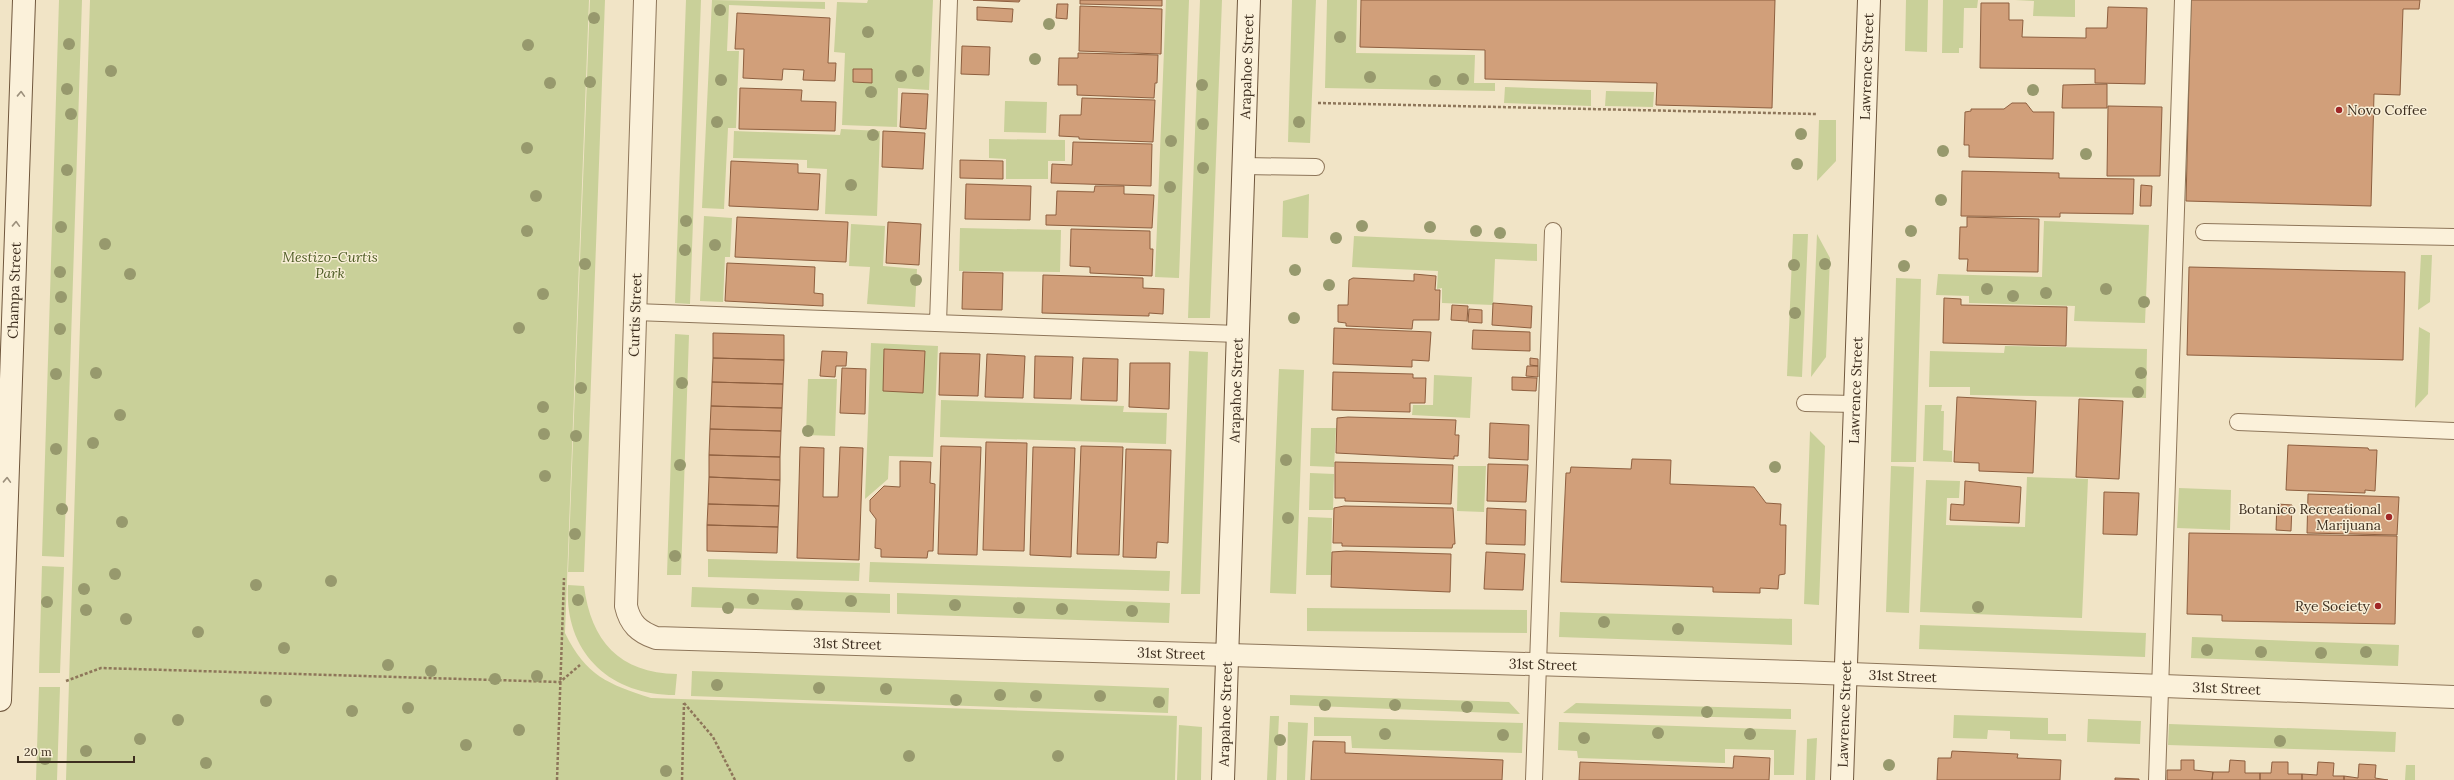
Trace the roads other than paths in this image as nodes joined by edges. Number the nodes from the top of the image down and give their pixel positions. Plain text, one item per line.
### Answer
1 (24, 0) edge
2 (645, 0) edge
3 (949, 0) edge
4 (1250, 0) edge
5 (1869, 0) edge
6 (2183, 0) edge
7 (1244, 166) junction
8 (1316, 167) dead end
9 (1553, 231) dead end
10 (2204, 232) dead end
11 (2454, 237) edge
12 (635, 312) junction
13 (938, 323) junction
14 (1238, 334) junction
15 (1805, 403) dead end
16 (1856, 404) junction
17 (2238, 422) dead end
18 (2454, 431) edge
19 (1, 623) edge
20 (635, 627) joint
21 (1228, 655) junction
22 (1538, 664) junction
23 (1846, 673) junction
24 (2160, 685) junction
25 (2454, 697) edge
26 (0, 700) edge
27 (1223, 780) edge
28 (1534, 780) edge
29 (1842, 780) edge
30 (2157, 780) edge

19 -> 1 street, Champa Street
2 - 12 street, Curtis Street
3 - 13 lane
4 - 7 street, Arapahoe Street
5 - 16 street, Lawrence Street
6 - 24 lane
7 - 8 lane
7 - 14 street, Arapahoe Street
9 - 22 lane
10 - 11 lane
12 - 13 lane
12 - 20 street, Curtis Street
13 - 14 lane
14 - 21 street, Arapahoe Street
15 - 16 lane
16 - 23 street, Lawrence Street
17 - 18 lane
19 - 26 street, Champa Street
20 - 21 street, 31st Street
21 - 22 street, 31st Street
21 - 27 street, Arapahoe Street
22 - 23 street, 31st Street
22 - 28 lane
23 - 24 street, 31st Street
23 - 29 street, Lawrence Street
24 - 25 street, 31st Street
24 - 30 lane

